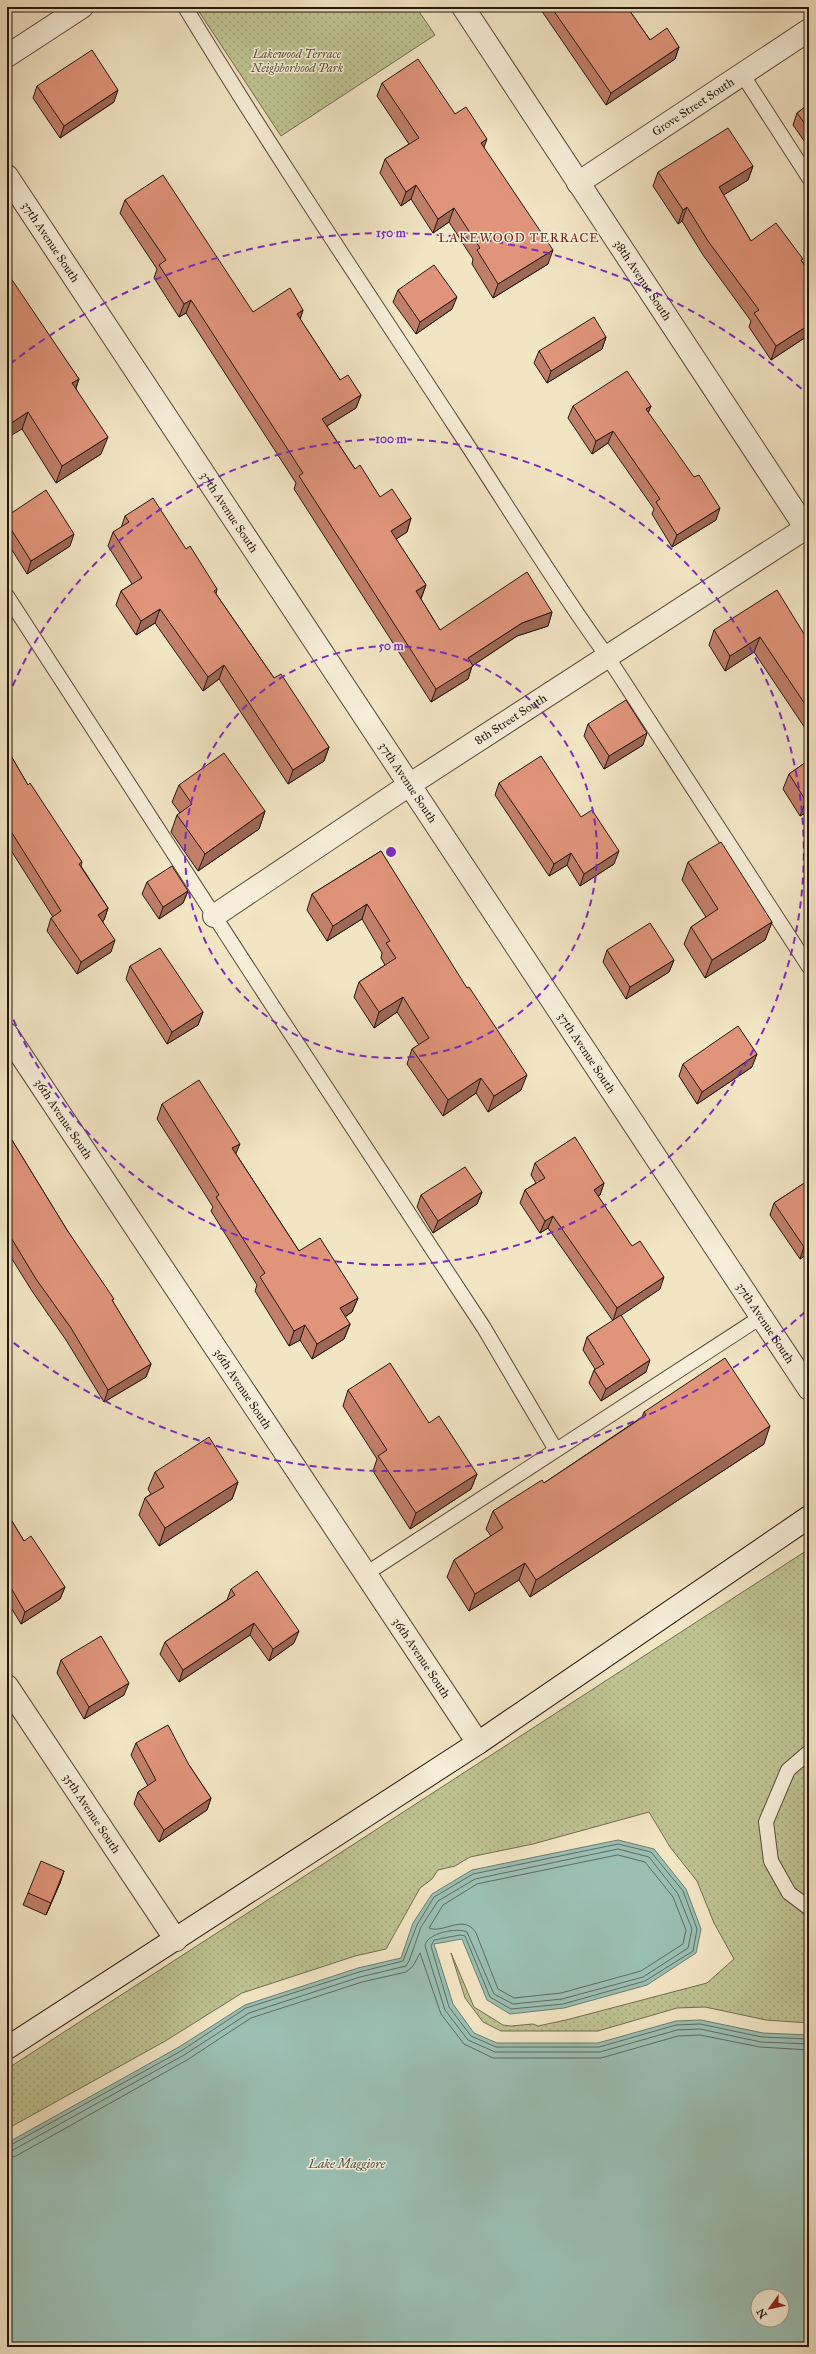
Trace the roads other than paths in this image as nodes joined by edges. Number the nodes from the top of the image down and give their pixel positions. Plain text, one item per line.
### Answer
1 (82, 7) edge
2 (186, 7) edge
3 (463, 7) edge
4 (809, 30) edge
5 (7, 56) edge
6 (742, 74) junction
7 (7, 176) edge
8 (809, 178) edge
9 (578, 183) junction
10 (808, 529) edge
11 (7, 596) edge
12 (608, 656) junction
13 (409, 785) junction
14 (214, 916) junction
15 (809, 967) edge
16 (7, 1034) edge
17 (762, 1317) junction
18 (809, 1388) edge
19 (556, 1450) junction
20 (809, 1517) edge
21 (364, 1575) junction
22 (7, 1686) edge
23 (478, 1743) junction
24 (809, 1752) edge
25 (809, 1908) edge
26 (176, 1940) junction
27 (7, 2048) edge

1 - 5 street
2 - 12 lane
3 - 9 street, 38th Avenue South
4 - 6 street, Grove Street South
6 - 8 lane
6 - 9 street, Grove Street South
7 - 13 street, 37th Avenue South
9 - 10 street, 38th Avenue South
10 - 12 street, 8th Street South
11 - 14 lane
12 - 13 street, 8th Street South
12 - 15 lane
13 - 14 street, 8th Street South
13 - 17 street, 37th Avenue South
14 - 19 lane
16 - 21 street, 36th Avenue South
17 - 18 street, 37th Avenue South
17 - 19 lane
19 - 21 lane
20 - 23 street
21 - 23 street, 36th Avenue South
22 - 26 street, 35th Avenue South
23 - 26 street
24 - 25 lane
26 - 27 street

